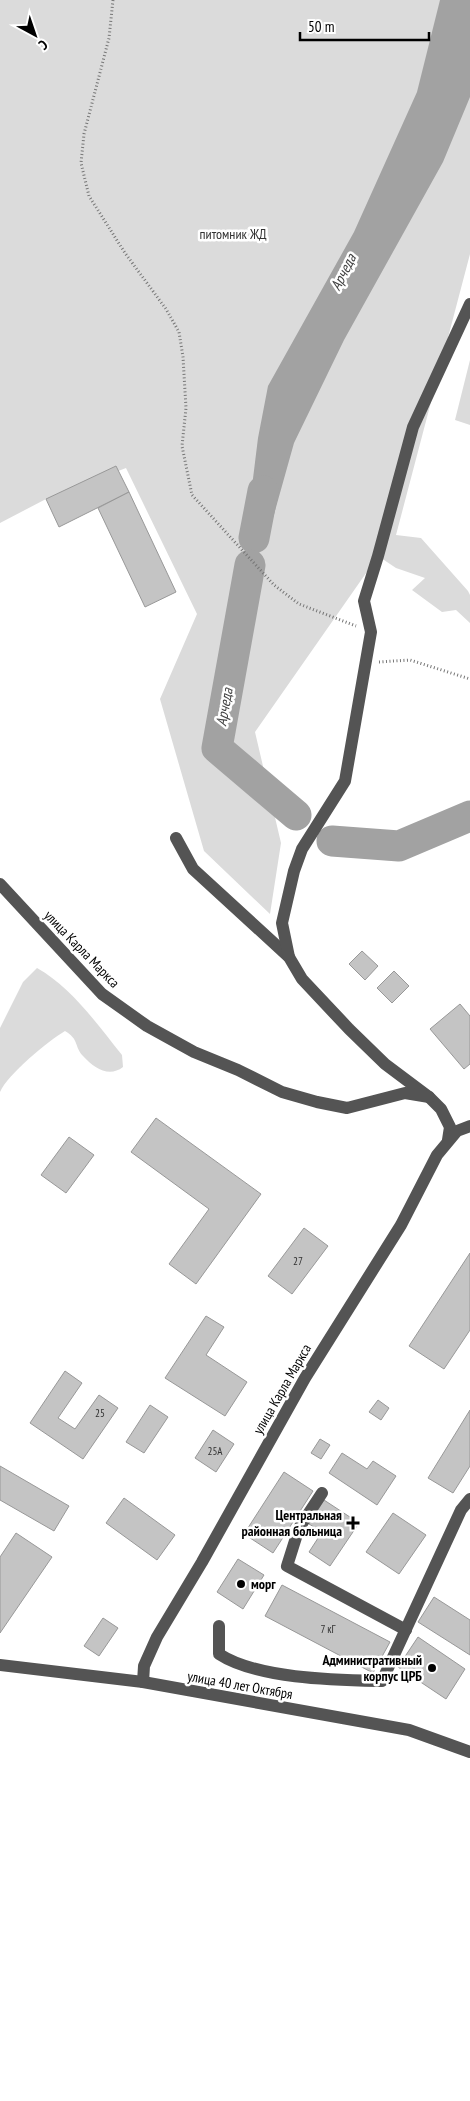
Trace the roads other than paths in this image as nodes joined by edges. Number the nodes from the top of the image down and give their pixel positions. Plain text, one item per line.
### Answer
1 (470, 304) edge
2 (176, 838) dead end
3 (0, 884) edge
4 (289, 957) junction
5 (430, 1097) junction
6 (470, 1126) edge
7 (448, 1140) junction
8 (322, 1493) dead end
9 (470, 1499) edge
10 (219, 1626) dead end
11 (406, 1630) junction
12 (0, 1665) edge
13 (143, 1682) junction
14 (470, 1752) edge

1 - 4 street
2 - 4 street
3 - 5 street, улица Карла Маркса
4 - 5 street
5 - 7 street
6 - 7 street, улица Карла Маркса
7 - 13 street, улица Карла Маркса
8 - 11 street
9 - 11 street
10 - 11 street
12 - 13 street, улица 40 лет Октября
13 - 14 street, улица 40 лет Октября

